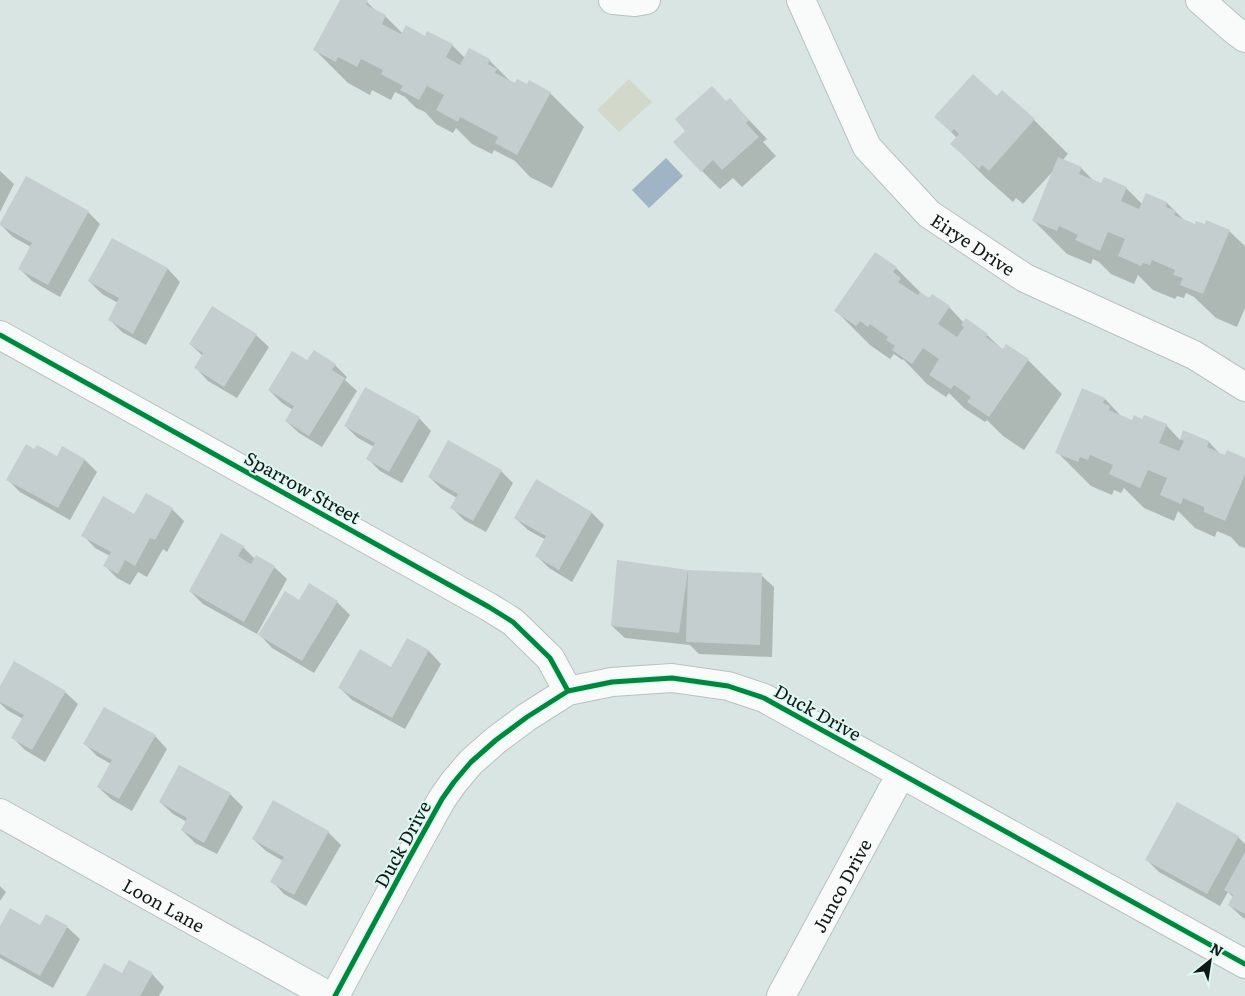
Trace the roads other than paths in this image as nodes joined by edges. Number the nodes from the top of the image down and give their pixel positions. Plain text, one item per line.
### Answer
1 (613, 0) edge
2 (646, 0) edge
3 (801, 0) edge
4 (1200, 0) edge
5 (1245, 38) edge
6 (0, 335) edge
7 (1245, 387) edge
8 (568, 692) junction
9 (901, 774) junction
10 (0, 813) edge
11 (1245, 964) edge
12 (329, 996) edge
13 (335, 996) edge
14 (781, 996) edge

1 - 2 street
3 - 7 street, Eirye Drive
4 - 5 street
6 - 8 street, Sparrow Street
8 - 9 street, Duck Drive
8 - 13 street, Duck Drive
9 - 11 street, Duck Drive
9 - 14 street, Junco Drive
10 - 12 street, Loon Lane

